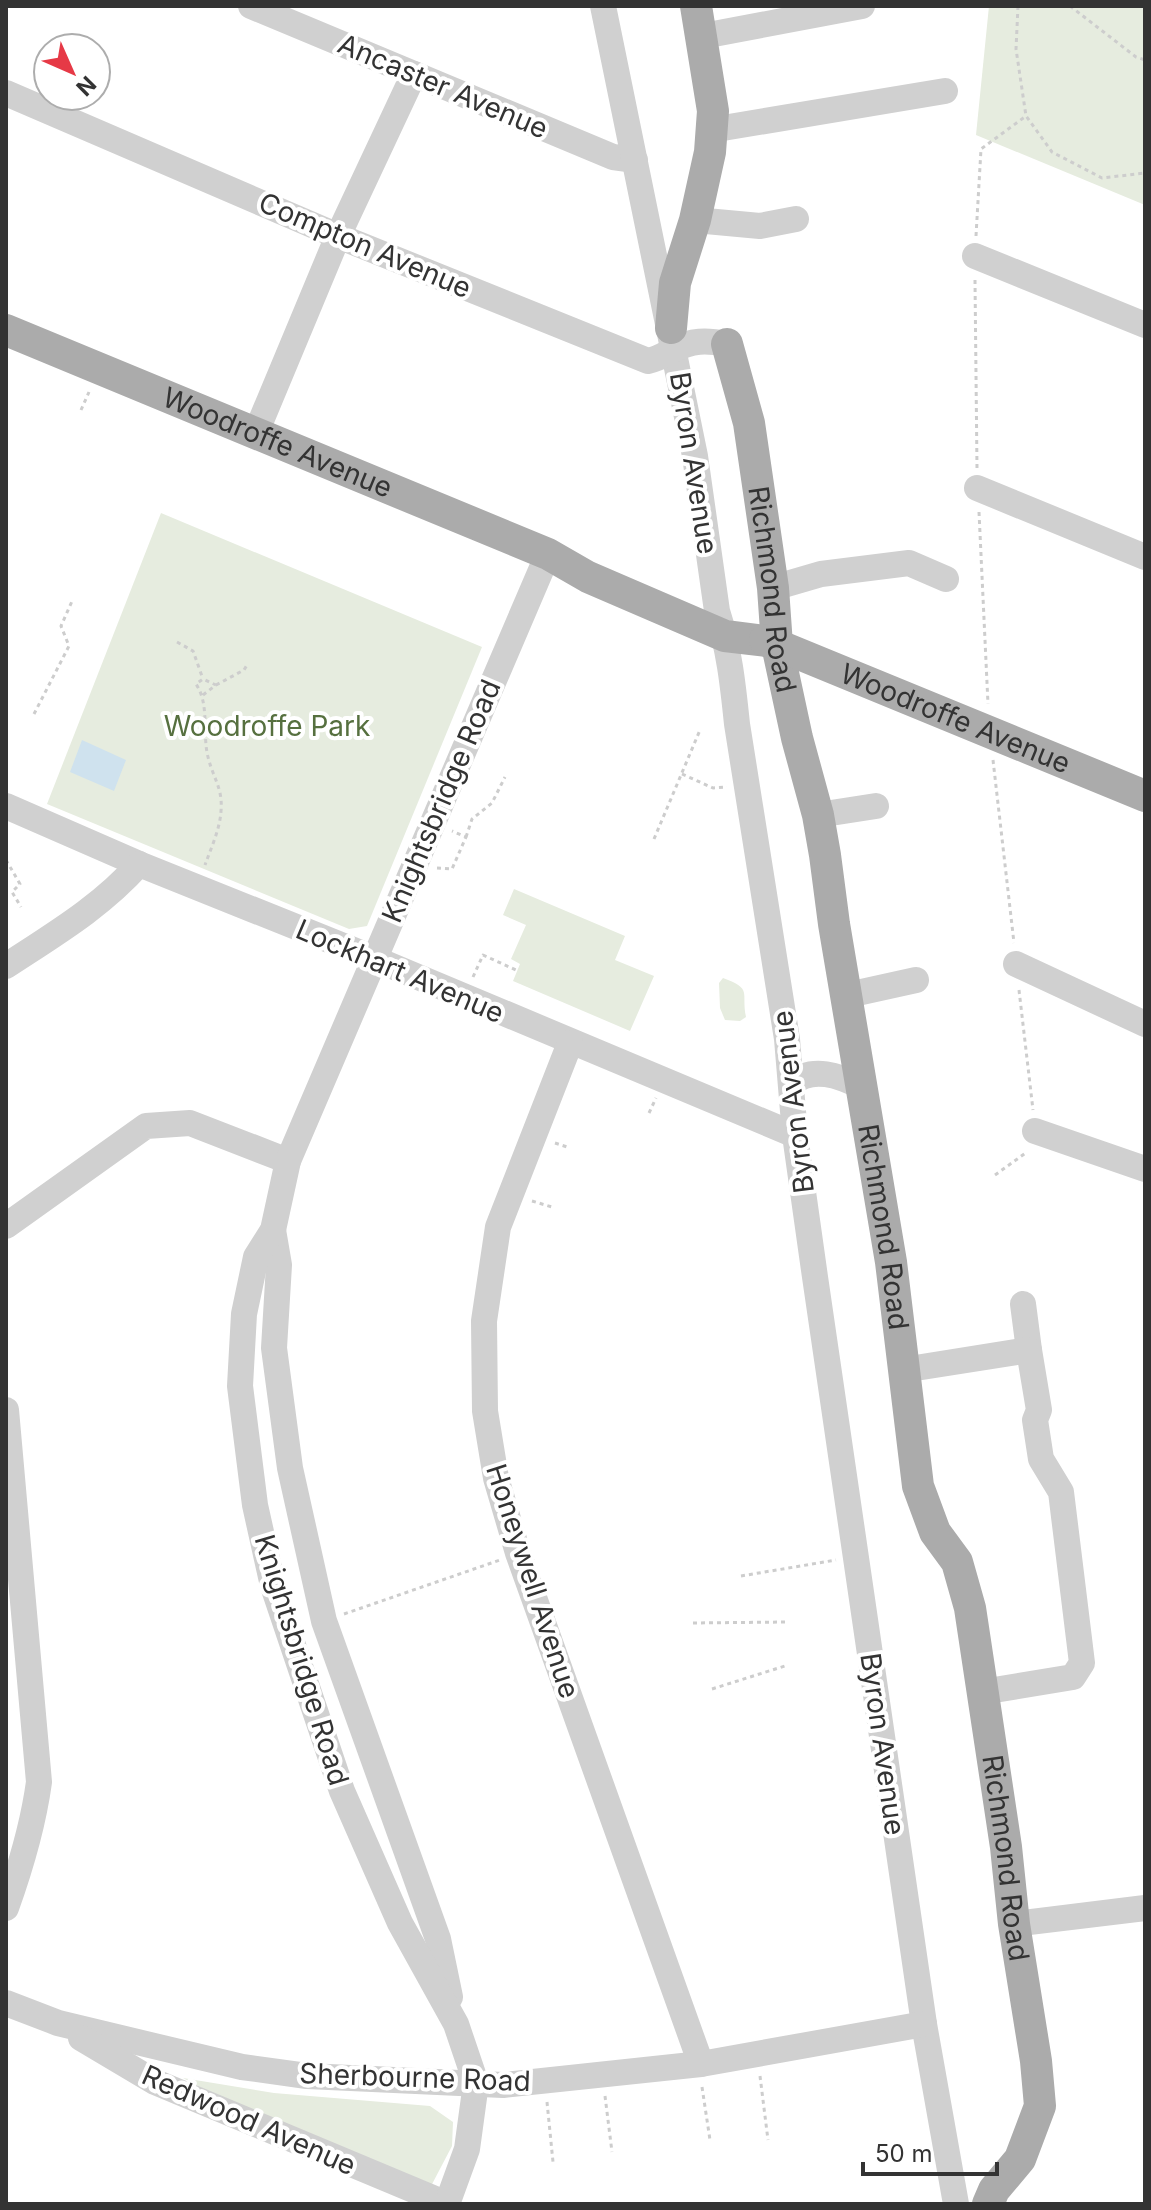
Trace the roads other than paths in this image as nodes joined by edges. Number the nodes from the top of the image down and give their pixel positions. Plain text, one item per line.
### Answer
1 (251, 6) edge
2 (603, 6) edge
3 (862, 6) edge
4 (700, 21) edge
5 (414, 74) junction
6 (945, 91) dead end
7 (6, 93) edge
8 (711, 130) junction
9 (635, 160) junction
10 (796, 219) dead end
11 (695, 220) junction
12 (338, 236) junction
13 (975, 256) road end
14 (1145, 325) edge
15 (6, 330) edge
16 (673, 338) junction
17 (727, 344) joint
18 (255, 435) junction
19 (977, 488) road end
20 (548, 554) junction
21 (1145, 557) edge
22 (946, 579) dead end
23 (773, 588) junction
24 (724, 621) junction
25 (772, 643) junction
26 (1145, 796) edge
27 (6, 806) edge
28 (876, 806) dead end
29 (818, 815) junction
30 (139, 864) junction
31 (374, 959) junction
32 (1016, 964) road end
33 (6, 966) edge
34 (916, 980) dead end
35 (848, 995) junction
36 (1145, 1024) edge
37 (570, 1043) junction
38 (791, 1084) junction
39 (862, 1087) junction
40 (1035, 1131) road end
41 (795, 1135) junction
42 (288, 1161) junction
43 (1145, 1169) edge
44 (6, 1226) edge
45 (273, 1230) junction
46 (1023, 1304) dead end
47 (1029, 1350) junction
48 (903, 1370) junction
49 (6, 1410) edge
50 (982, 1692) junction
51 (6, 1908) edge
52 (1145, 1908) edge
53 (1014, 1924) junction
54 (6, 2003) edge
55 (58, 2023) junction
56 (456, 2024) junction
57 (924, 2024) junction
58 (701, 2073) junction
59 (476, 2083) junction
60 (954, 2193) edge
61 (991, 2197) edge
62 (443, 2203) edge

1 - 5 street, Ancaster Avenue
2 - 9 street, Byron Avenue
3 - 4 street
4 - 8 main road
5 - 9 street, Ancaster Avenue
5 - 12 street
6 - 8 street
7 - 12 street, Compton Avenue
8 - 11 main road
9 - 16 street, Byron Avenue
10 - 11 street
11 - 16 main road
12 - 16 street, Compton Avenue
12 - 18 street
13 - 14 street
15 - 18 main road, Woodroffe Avenue
16 - 17 street, Compton Avenue
16 - 24 street, Byron Avenue
17 - 23 main road, Richmond Road
18 - 20 main road, Woodroffe Avenue
19 - 21 street
20 - 24 main road, Woodroffe Avenue
20 - 31 street, Knightsbridge Road
22 - 23 street
23 - 25 main road, Richmond Road
24 - 25 main road, Woodroffe Avenue
24 - 38 street, Byron Avenue
25 - 26 main road, Woodroffe Avenue
25 - 29 main road, Richmond Road
27 - 30 street, Lockhart Avenue
28 - 29 street
29 - 35 main road, Richmond Road
30 - 31 street, Lockhart Avenue
30 - 33 street
31 - 37 street, Lockhart Avenue
31 - 42 street, Knightsbridge Road
32 - 36 street
34 - 35 street
35 - 39 main road, Richmond Road
37 - 41 street, Lockhart Avenue
37 - 58 street, Honeywell Avenue
38 - 39 street
38 - 41 street, Byron Avenue
39 - 48 main road, Richmond Road
40 - 43 street
41 - 57 street, Byron Avenue
42 - 44 street
42 - 45 street, Knightsbridge Road
45 - 56 street, Knightsbridge Road
45 - 56 street, Knightsbridge Road
46 - 47 street
47 - 48 street
47 - 50 street
48 - 50 main road, Richmond Road
49 - 51 street
50 - 53 main road, Richmond Road
52 - 53 street
53 - 61 main road, Richmond Road
54 - 55 street, Sherbourne Road
55 - 59 street, Sherbourne Road
55 - 62 street, Redwood Avenue
56 - 59 street, Knightsbridge Road
57 - 58 street, Sherbourne Road
57 - 60 street, Byron Avenue
58 - 59 street, Sherbourne Road
59 - 62 street
60 - 61 street

